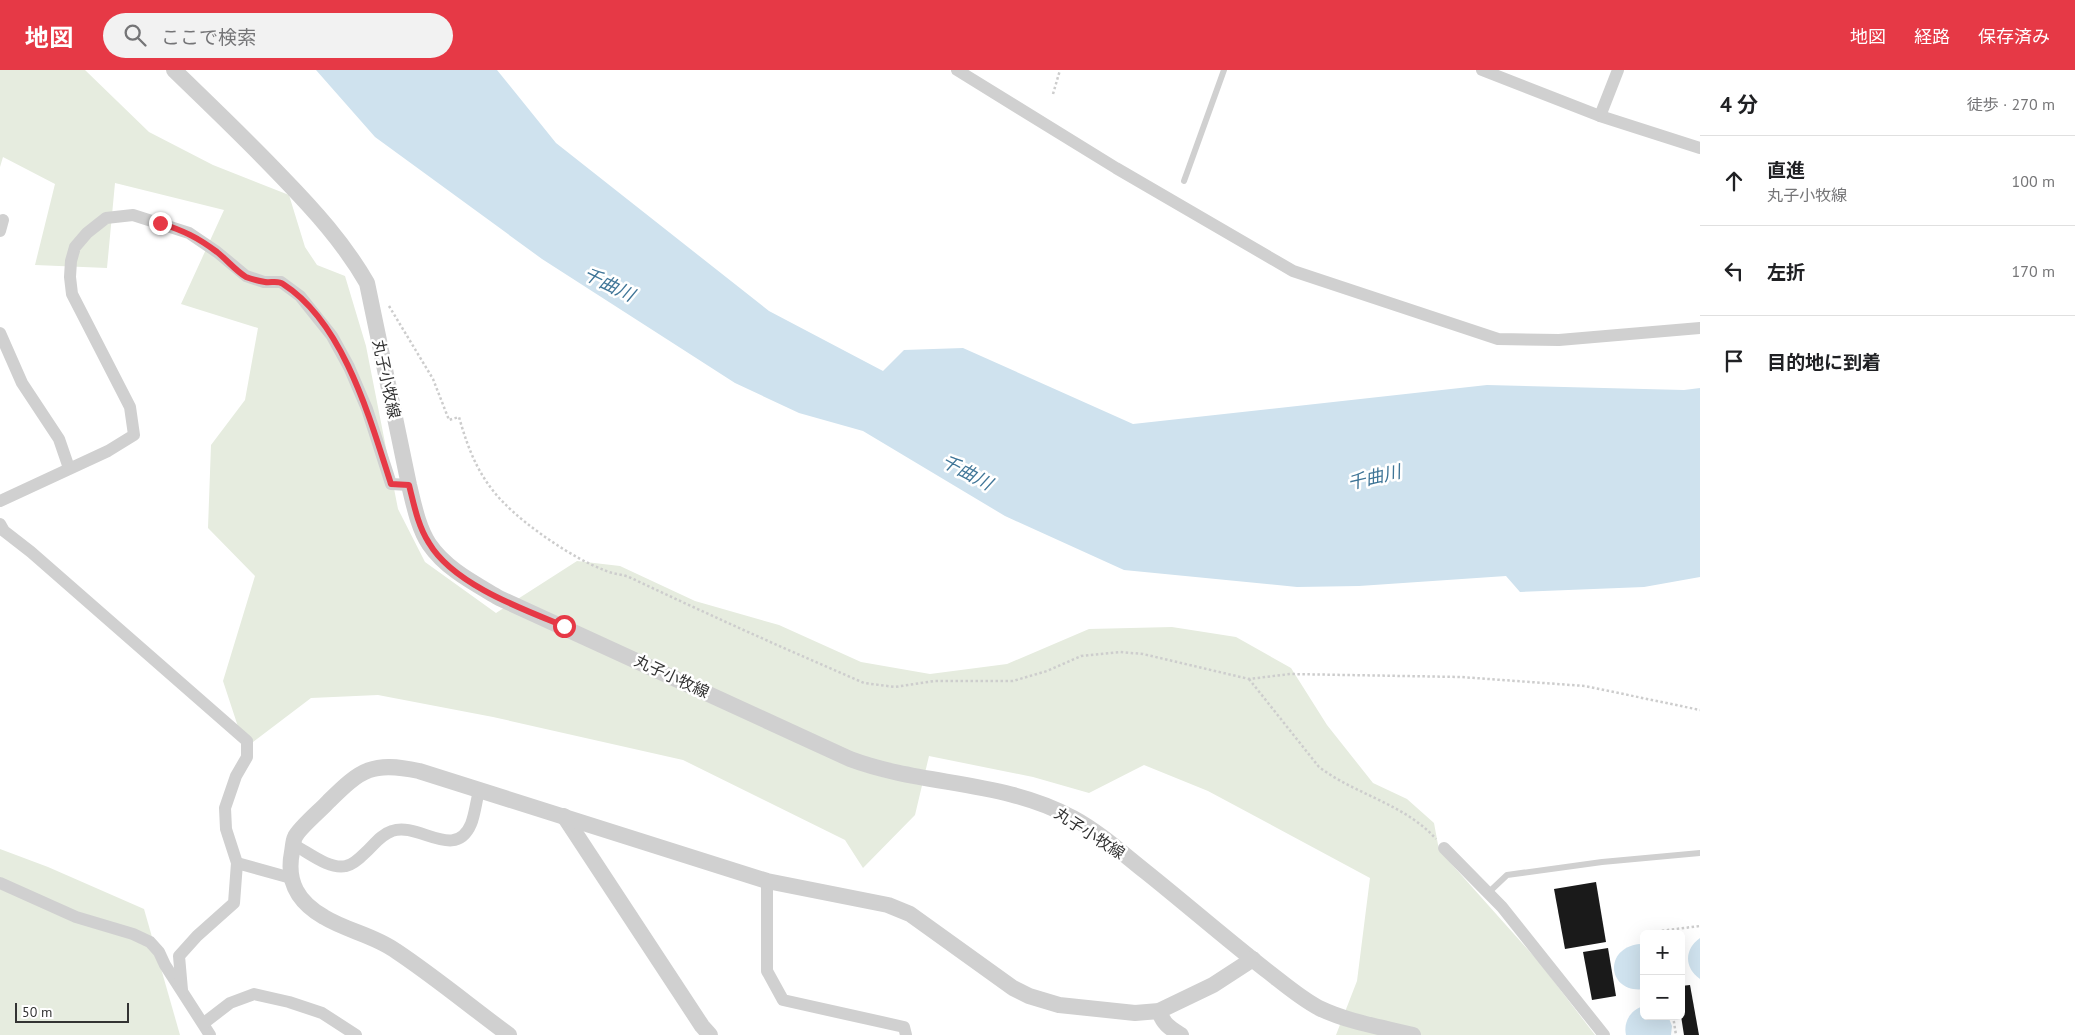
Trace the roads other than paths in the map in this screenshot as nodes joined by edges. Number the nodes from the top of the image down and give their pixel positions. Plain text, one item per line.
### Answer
1 (174, 70) edge
2 (957, 70) edge
3 (1224, 70) edge
4 (1482, 70) edge
5 (1618, 70) edge
6 (1600, 116) junction
7 (1700, 148) edge
8 (1184, 181) dead end
9 (1700, 328) edge
10 (0, 333) edge
11 (69, 468) junction
12 (409, 485) junction
13 (0, 501) edge
14 (0, 524) edge
15 (479, 791) junction
16 (564, 816) junction
17 (294, 845) junction
18 (1444, 848) road end
19 (1700, 853) edge
20 (237, 862) junction
21 (291, 878) junction
22 (768, 881) junction
23 (0, 883) edge
24 (1488, 893) junction
25 (1253, 959) junction
26 (182, 990) junction
27 (1160, 1011) junction
28 (204, 1023) junction
29 (210, 1035) edge
30 (356, 1035) edge
31 (509, 1035) edge
32 (710, 1035) edge
33 (906, 1035) edge
34 (1181, 1035) edge
35 (1413, 1035) edge
36 (1604, 1035) edge

1 - 12 street, 丸子小牧線
2 - 9 street
3 - 8 lane
4 - 6 street
5 - 6 street
6 - 7 street
10 - 11 street
11 - 12 street
11 - 13 street
12 - 25 street, 丸子小牧線
14 - 20 street
15 - 16 street
15 - 17 street
15 - 17 street
16 - 22 street
16 - 32 street
17 - 21 street
18 - 24 street
19 - 24 lane
20 - 21 street
20 - 26 street
21 - 31 street
22 - 27 street
22 - 33 street
23 - 26 street
24 - 36 street
25 - 27 street
25 - 35 street, 丸子小牧線
26 - 28 street
27 - 34 street
28 - 29 street
28 - 30 street

